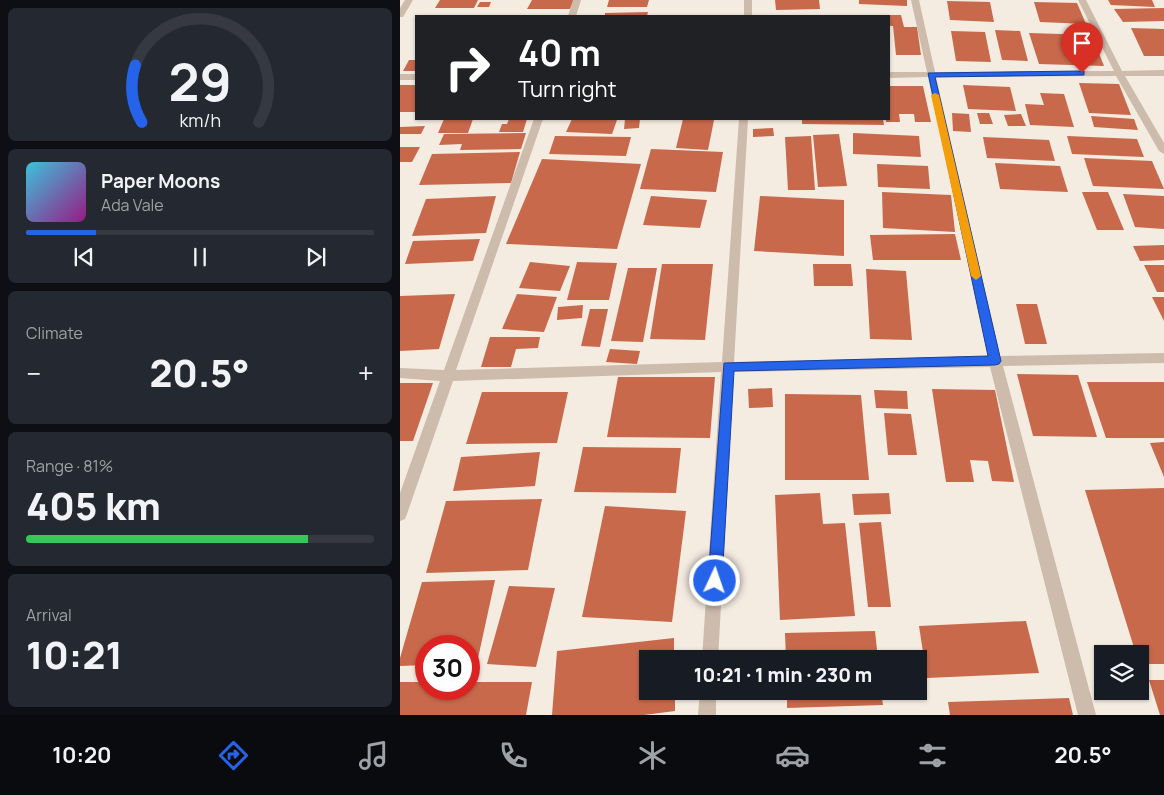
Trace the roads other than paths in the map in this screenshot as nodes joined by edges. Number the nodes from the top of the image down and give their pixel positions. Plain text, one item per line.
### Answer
1 (409, 0) edge
2 (577, 0) edge
3 (748, 0) edge
4 (914, 0) edge
5 (1082, 0) edge
6 (400, 15) edge
7 (572, 15) edge
8 (748, 15) edge
9 (1119, 72) junction
10 (1164, 73) edge
11 (890, 75) edge
12 (930, 75) junction
13 (400, 77) edge
14 (415, 77) edge
15 (538, 120) edge
16 (743, 120) edge
17 (1164, 151) edge
18 (1164, 358) edge
19 (995, 361) junction
20 (728, 366) junction
21 (400, 373) edge
22 (449, 376) junction
23 (400, 514) edge
24 (711, 650) edge
25 (708, 700) edge
26 (707, 715) edge
27 (1087, 715) edge

1 - 6 street
2 - 7 street
3 - 8 street
4 - 12 street
5 - 9 street
9 - 10 street
9 - 12 street
9 - 17 street
11 - 12 street
12 - 19 street
13 - 14 street
15 - 22 street
16 - 20 street
18 - 19 street
19 - 20 street
19 - 27 street
20 - 22 street
20 - 24 street
21 - 22 street
22 - 23 street
25 - 26 street

